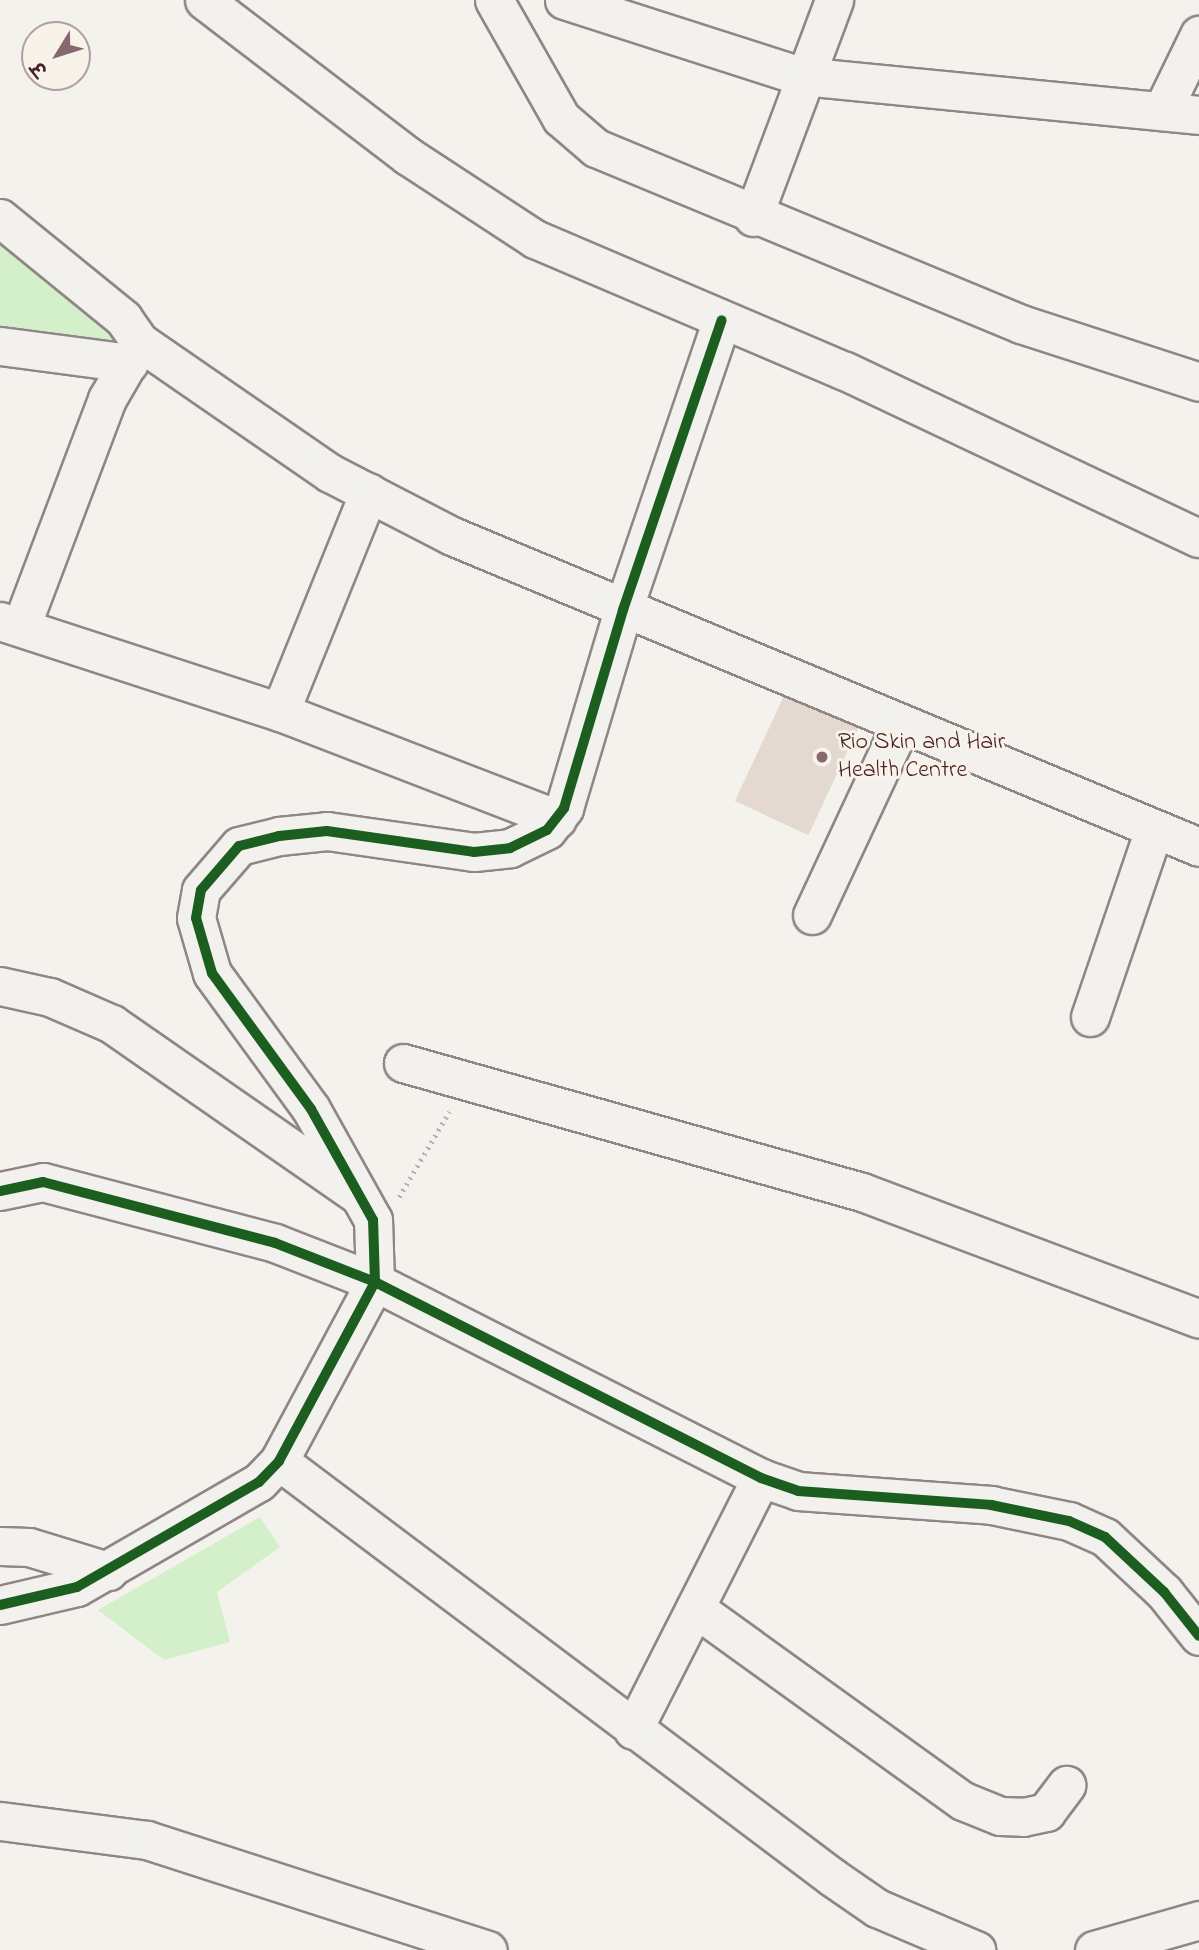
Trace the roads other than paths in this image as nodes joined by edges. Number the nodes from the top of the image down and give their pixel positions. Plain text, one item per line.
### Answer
1 (204, 0) edge
2 (494, 0) edge
3 (564, 0) edge
4 (834, 0) edge
5 (1199, 35) edge
6 (802, 76) junction
7 (1162, 111) junction
8 (1199, 115) edge
9 (753, 216) junction
10 (0, 218) edge
11 (722, 320) junction
12 (0, 346) edge
13 (134, 353) junction
14 (1199, 382) edge
15 (369, 492) junction
16 (1199, 538) edge
17 (623, 610) junction
18 (11, 623) edge
19 (280, 712) junction
20 (901, 724) junction
21 (556, 819) junction
22 (1154, 828) junction
23 (1199, 847) edge
24 (813, 915) dead end
25 (0, 986) edge
26 (1090, 1017) dead end
27 (403, 1063) dead end
28 (0, 1172) edge
29 (43, 1182) junction
30 (0, 1191) edge
31 (368, 1209) junction
32 (375, 1282) junction
33 (1199, 1319) edge
34 (279, 1461) junction
35 (761, 1478) junction
36 (0, 1546) edge
37 (108, 1572) junction
38 (0, 1605) edge
39 (695, 1608) junction
40 (1199, 1636) edge
41 (633, 1730) junction
42 (1066, 1785) dead end
43 (0, 1821) edge
44 (1199, 1920) edge
45 (488, 1950) edge
46 (976, 1950) edge
47 (1094, 1950) edge

1 - 11 street
2 - 9 street
3 - 6 street
4 - 6 street
5 - 7 street
6 - 7 street
6 - 9 street
7 - 8 street
9 - 14 street
10 - 13 street
11 - 16 street
11 - 17 street
12 - 13 street
13 - 15 street
13 - 18 street
15 - 17 street
15 - 19 street
17 - 20 street
17 - 21 street
18 - 19 street
19 - 21 street
20 - 22 street
20 - 24 street
21 - 31 street
22 - 23 street
22 - 26 street
25 - 31 street
27 - 33 street
28 - 29 street
29 - 30 street
29 - 32 street
31 - 32 street
32 - 34 street
32 - 35 street
34 - 37 street
34 - 41 street
35 - 39 street
35 - 40 street
36 - 37 street
37 - 38 street
39 - 41 street
39 - 42 street
41 - 46 street
43 - 45 street
44 - 47 street

